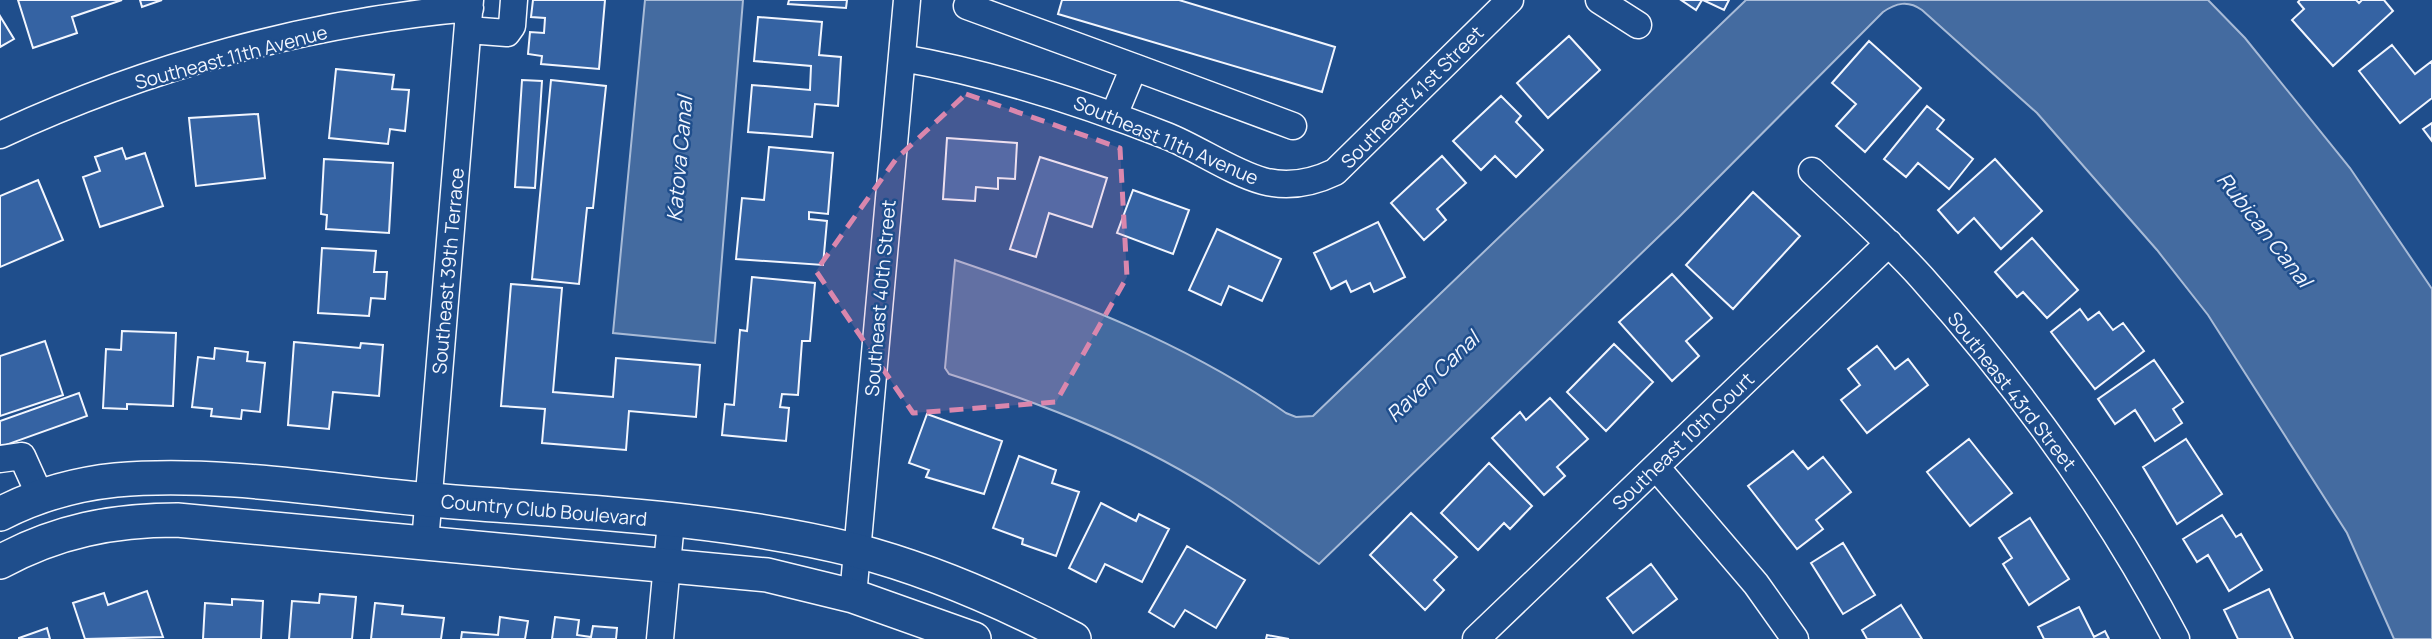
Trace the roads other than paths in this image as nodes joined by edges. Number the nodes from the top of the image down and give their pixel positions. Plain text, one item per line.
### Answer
1 (514, 0) edge
2 (907, 0) edge
3 (1510, 0) edge
4 (1599, 0) edge
5 (967, 6) dead end
6 (469, 13) edge
7 (1637, 25) dead end
8 (902, 58) junction
9 (1133, 67) junction
10 (1114, 115) junction
11 (1293, 126) dead end
12 (0, 135) edge
13 (1812, 171) dead end
14 (1308, 184) joint
15 (1889, 243) junction
16 (0, 459) edge
17 (1656, 467) junction
18 (41, 498) junction
19 (428, 499) junction
20 (0, 514) edge
21 (671, 522) junction
22 (425, 542) junction
23 (857, 551) junction
24 (0, 562) edge
25 (667, 564) junction
26 (853, 596) junction
27 (660, 639) edge
28 (974, 639) edge
29 (1074, 639) edge
30 (1476, 639) edge
31 (1795, 639) edge
32 (2176, 639) edge

1 - 6 street, Southeast 11th Avenue
2 - 8 street, Southeast 40th Street
3 - 14 street, Southeast 41st Street
4 - 7 street
5 - 9 street
6 - 12 street, Southeast 11th Avenue
6 - 19 street, Southeast 39th Terrace
8 - 10 street, Southeast 11th Avenue
8 - 23 street, Southeast 40th Street
9 - 10 street
9 - 11 street
10 - 14 street, Southeast 11th Avenue
13 - 15 street, Southeast 43rd Street
15 - 17 street, Southeast 10th Court
15 - 32 street, Southeast 43rd Street
16 - 18 street
17 - 30 street, Southeast 10th Court
17 - 31 street
18 - 19 main road, Country Club Boulevard
18 - 20 main road, Country Club Boulevard
19 - 21 main road, Country Club Boulevard
19 - 22 street, Southeast 39th Terrace
21 - 23 main road, Country Club Boulevard
21 - 25 street
22 - 24 main road
22 - 25 main road
23 - 26 street, Southeast 40th Street
23 - 29 main road, Country Club Boulevard
25 - 26 main road
25 - 27 street
26 - 28 main road

